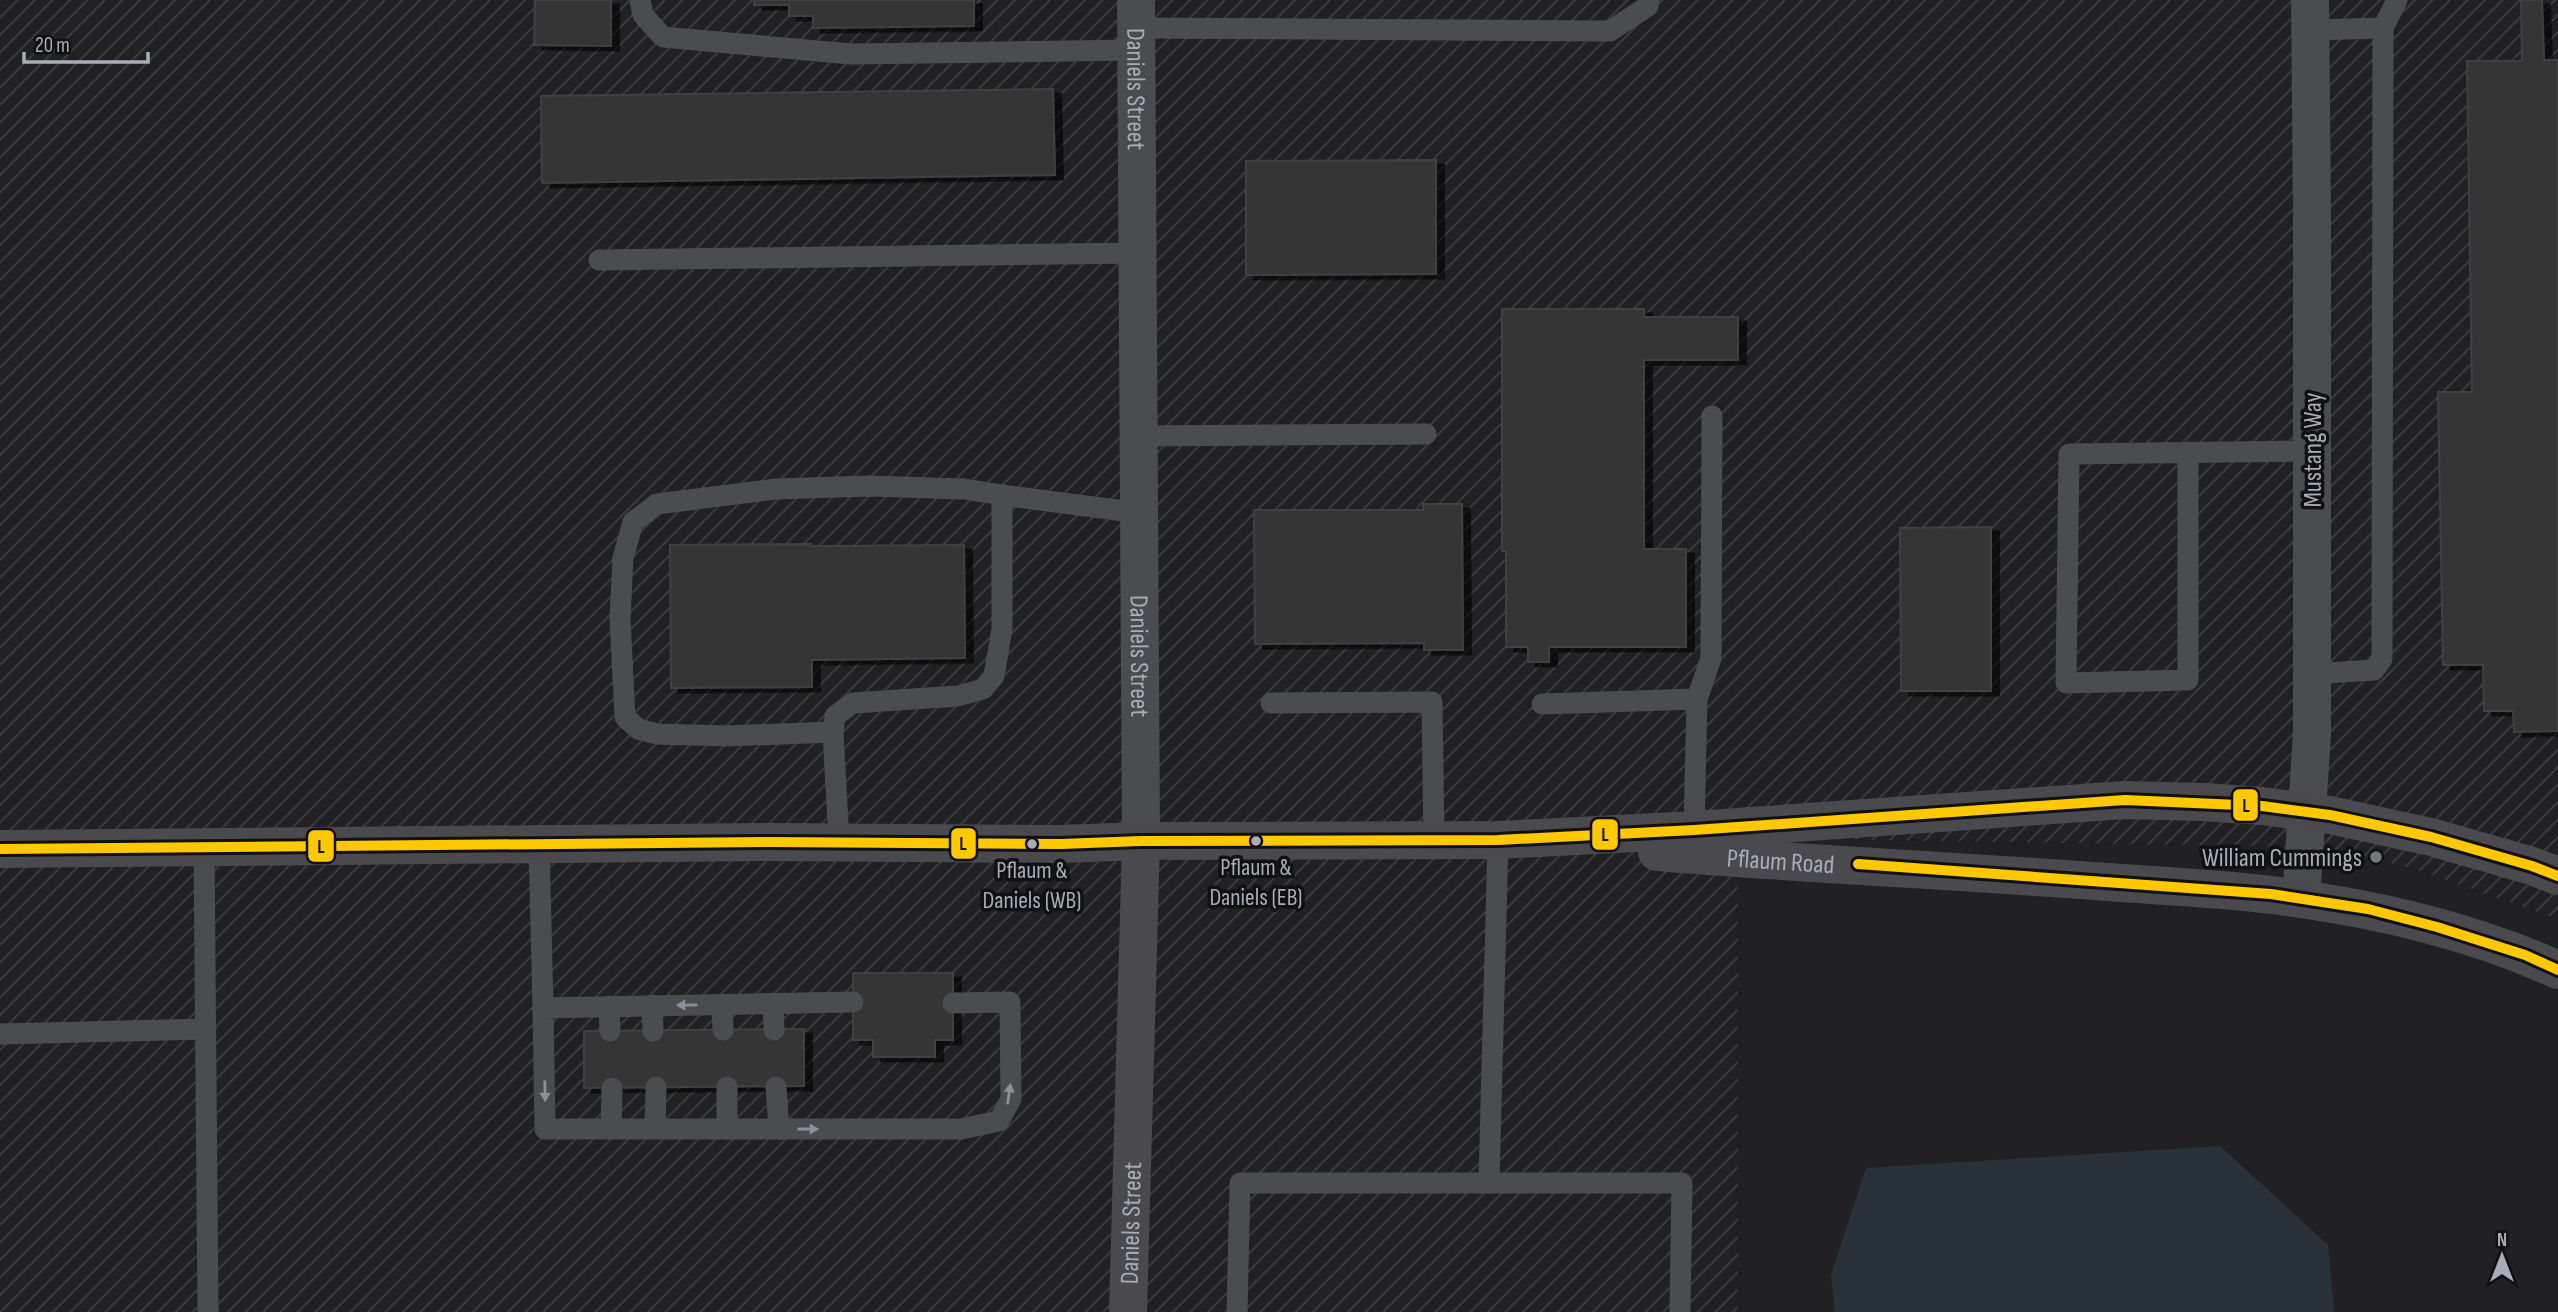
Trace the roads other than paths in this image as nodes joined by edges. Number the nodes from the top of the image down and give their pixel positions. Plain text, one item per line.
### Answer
1 (640, 0) edge
2 (1649, 0) edge
3 (2397, 0) edge
4 (2310, 15) edge
5 (1136, 26) edge
6 (2383, 28) junction
7 (1138, 253) junction
8 (599, 260) dead end
9 (1712, 416) dead end
10 (1426, 433) dead end
11 (1139, 436) junction
12 (2312, 451) junction
13 (2188, 452) junction
14 (1002, 495) junction
15 (1139, 513) junction
16 (2311, 674) junction
17 (1697, 699) junction
18 (1271, 703) dead end
19 (1542, 704) dead end
20 (833, 732) junction
21 (2308, 812) junction
22 (1694, 830) junction
23 (1434, 840) junction
24 (1498, 840) junction
25 (1141, 841) junction
26 (839, 842) junction
27 (539, 844) junction
28 (205, 847) junction
29 (0, 849) edge
30 (2558, 876) edge
31 (2301, 899) junction
32 (2558, 970) edge
33 (853, 1002) dead end
34 (773, 1003) junction
35 (953, 1003) dead end
36 (722, 1004) junction
37 (652, 1005) junction
38 (609, 1006) junction
39 (543, 1007) junction
40 (206, 1029) junction
41 (723, 1030) dead end
42 (774, 1030) dead end
43 (610, 1031) dead end
44 (653, 1031) dead end
45 (0, 1034) edge
46 (656, 1087) dead end
47 (727, 1087) dead end
48 (776, 1087) dead end
49 (612, 1088) dead end
50 (611, 1129) junction
51 (655, 1129) junction
52 (727, 1129) junction
53 (779, 1129) junction
54 (1489, 1183) junction
55 (208, 1312) edge
56 (1128, 1312) edge
57 (1237, 1312) edge
58 (1679, 1312) edge

1 - 5 lane
2 - 5 lane
3 - 6 lane
4 - 6 lane
4 - 12 street, Mustang Way
5 - 7 street, Daniels Street
6 - 16 lane
7 - 8 lane
7 - 11 street, Daniels Street
9 - 17 lane
10 - 11 lane
11 - 15 street, Daniels Street
12 - 13 lane
12 - 16 street, Mustang Way
13 - 13 lane
14 - 15 lane
14 - 20 lane
14 - 20 lane
15 - 25 street, Daniels Street
16 - 21 street, Mustang Way
17 - 19 lane
17 - 22 lane
18 - 23 lane
20 - 26 lane
21 - 22 street, Pflaum Road
21 - 30 street, Pflaum Road
21 - 31 street, Mustang Way
22 - 24 street, Pflaum Road
23 - 24 street, Pflaum Road
23 - 25 street, Pflaum Road
24 - 31 street, Pflaum Road
24 - 54 lane
25 - 26 street, Pflaum Road
25 - 56 street, Daniels Street
26 - 27 street, Pflaum Road
27 - 28 street, Pflaum Road
27 - 39 lane
28 - 29 street, Pflaum Road
28 - 40 lane
31 - 32 street, Pflaum Road
33 - 34 lane
34 - 36 lane
34 - 42 lane
53 -> 35 lane
36 -> 37 lane
36 - 41 lane
37 - 38 lane
37 - 44 lane
38 - 39 lane
38 - 43 lane
39 -> 50 lane
40 - 45 lane
40 - 55 lane
46 - 51 lane
47 - 52 lane
48 - 53 lane
49 - 50 lane
50 - 51 lane
51 - 52 lane
52 - 53 lane
54 - 57 lane
54 - 58 lane

